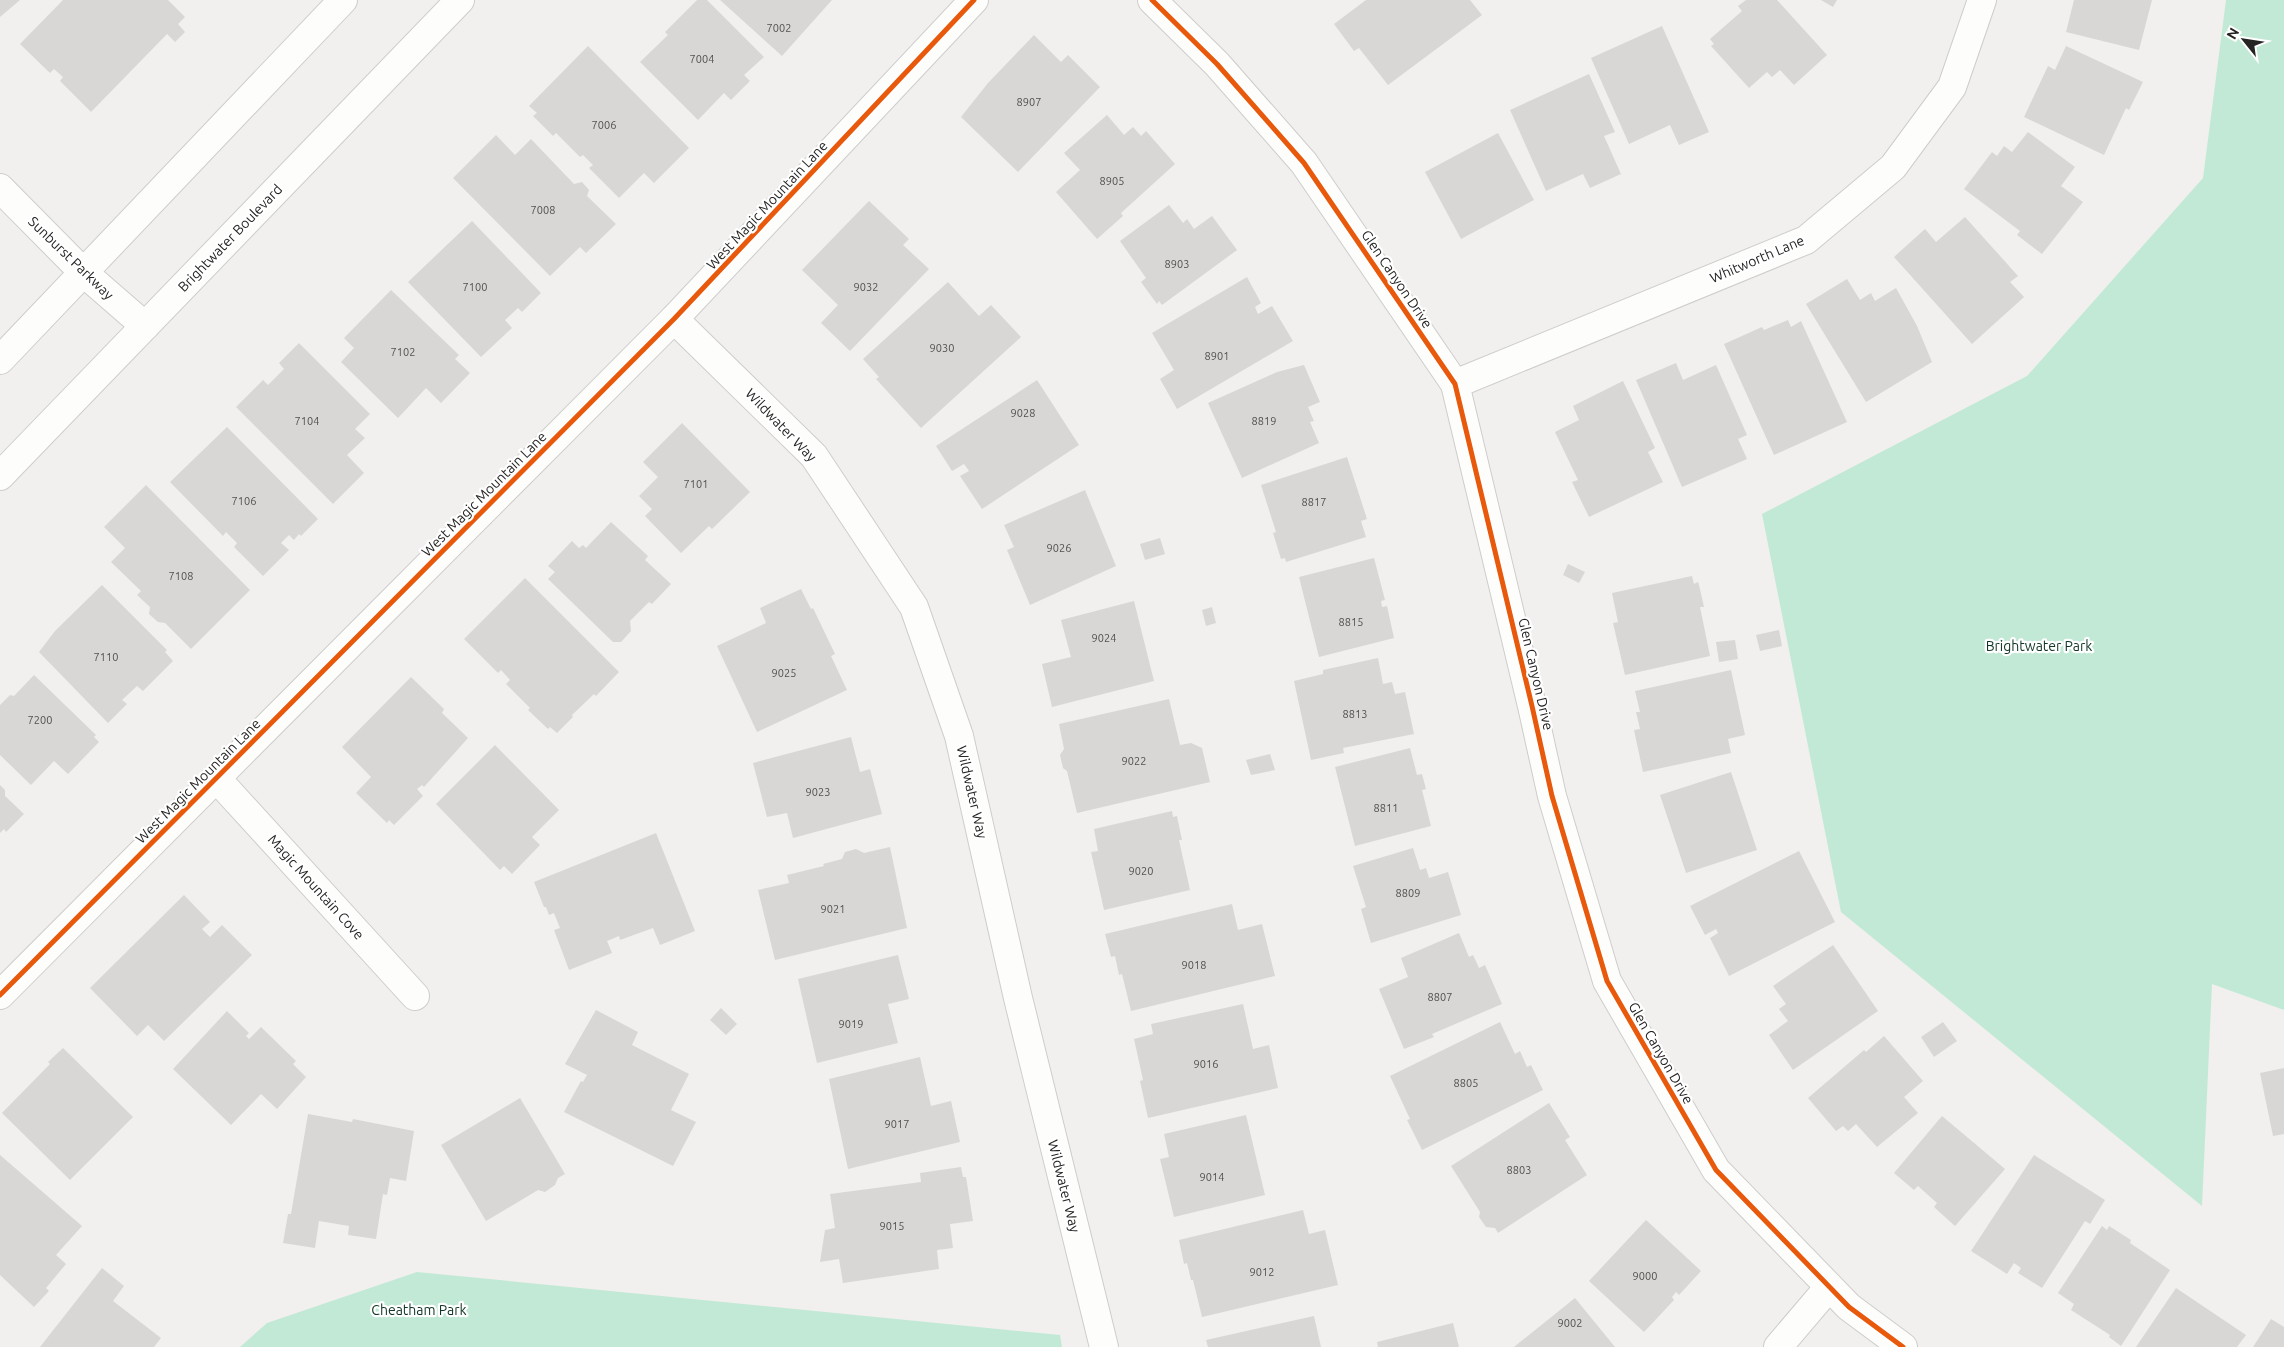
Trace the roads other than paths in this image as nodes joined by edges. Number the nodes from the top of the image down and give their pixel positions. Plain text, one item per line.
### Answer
1 (343, 0) edge
2 (460, 0) edge
3 (974, 0) edge
4 (1152, 0) edge
5 (1982, 0) edge
6 (0, 188) edge
7 (84, 273) junction
8 (674, 319) junction
9 (145, 326) junction
10 (0, 360) edge
11 (1455, 384) junction
12 (0, 476) edge
13 (216, 779) junction
14 (0, 995) edge
15 (415, 996) dead end
16 (1829, 1287) junction
17 (1104, 1347) edge
18 (1778, 1347) edge
19 (1903, 1347) edge

1 - 7 street
2 - 9 street, Brightwater Boulevard
3 - 8 street, West Magic Mountain Lane
4 - 11 street, Glen Canyon Drive
5 - 11 street, Whitworth Lane
6 - 7 street, Sunburst Parkway
7 - 9 street, Sunburst Parkway
7 - 10 street
8 - 13 street, West Magic Mountain Lane
8 - 17 street, Wildwater Way
9 - 12 street, Brightwater Boulevard
11 - 16 street, Glen Canyon Drive
13 - 14 street, West Magic Mountain Lane
13 - 15 street, Magic Mountain Cove
16 - 18 street
16 - 19 street, Glen Canyon Drive

